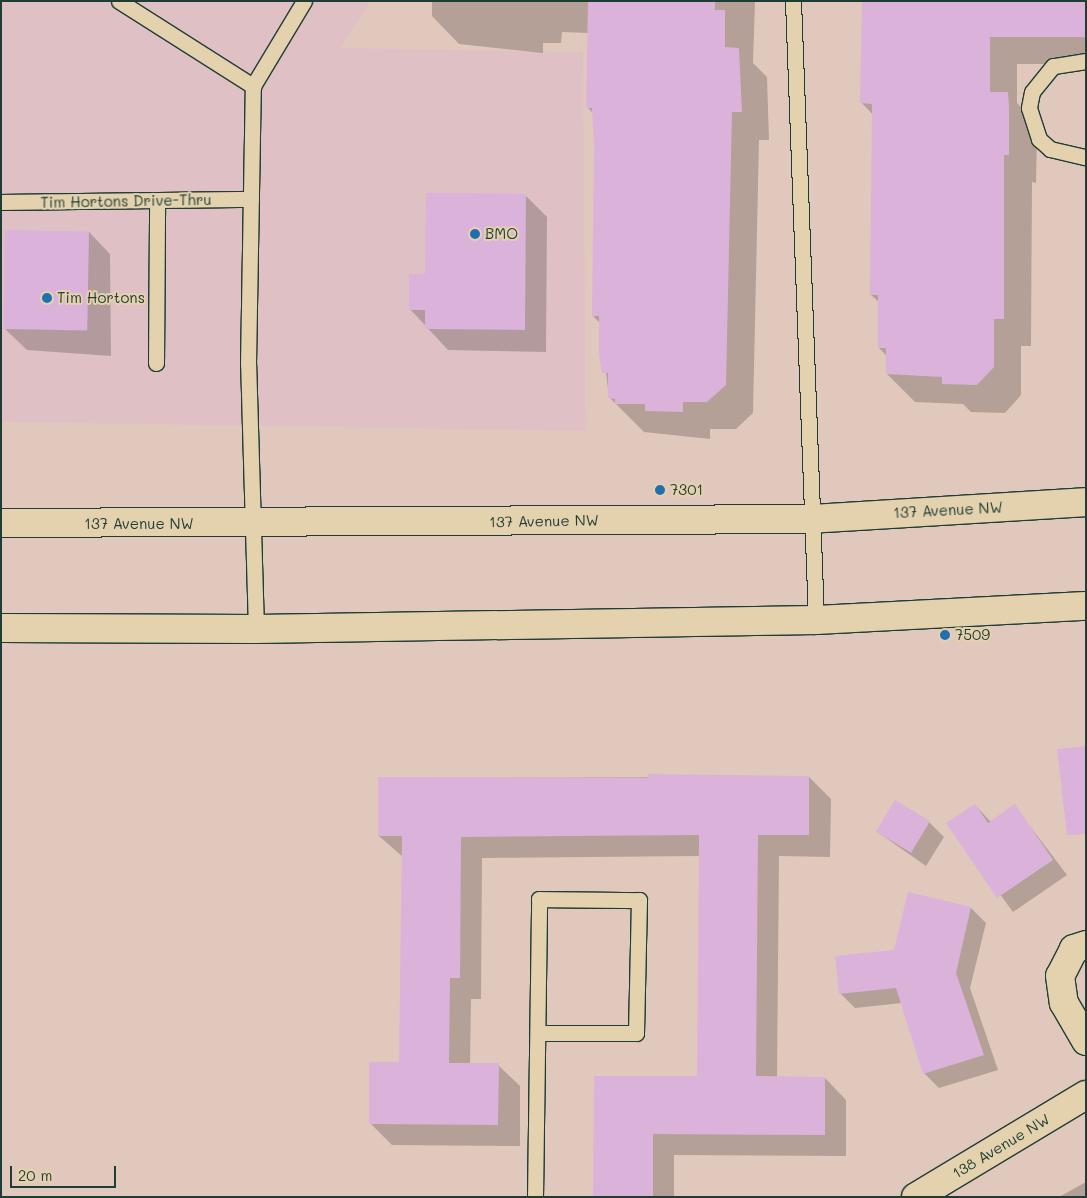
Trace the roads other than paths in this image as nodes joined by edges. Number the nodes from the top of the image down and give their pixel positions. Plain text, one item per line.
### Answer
1 (119, 1) edge
2 (304, 1) edge
3 (793, 1) edge
4 (1086, 60) edge
5 (253, 86) junction
6 (1086, 157) edge
7 (251, 200) junction
8 (157, 201) junction
9 (1, 202) edge
10 (156, 363) dead end
11 (1086, 502) edge
12 (810, 519) junction
13 (1, 523) edge
14 (106, 523) junction
15 (256, 524) junction
16 (1, 534) edge
17 (1086, 606) edge
18 (816, 620) junction
19 (1, 628) edge
20 (256, 629) junction
21 (1086, 945) edge
22 (538, 1033) junction
23 (1086, 1041) edge
24 (1086, 1095) edge
25 (536, 1197) edge
26 (916, 1197) edge

1 - 5 lane
2 - 5 lane
3 - 12 lane
4 - 6 lane
5 - 7 lane
7 - 8 lane, Tim Hortons Drive-Thru
7 - 15 lane
8 - 9 lane, Tim Hortons Drive-Thru
8 - 10 lane
11 - 12 main road, 137 Avenue NW
12 - 15 main road, 137 Avenue NW
12 - 18 lane
13 - 14 main road, 137 Avenue NW
14 - 15 main road, 137 Avenue NW
14 - 16 main road
15 - 20 lane
17 - 18 main road
18 - 20 main road
19 - 20 main road
21 - 23 main road
22 - 22 lane
22 - 25 lane
24 - 26 main road, 138 Avenue NW

